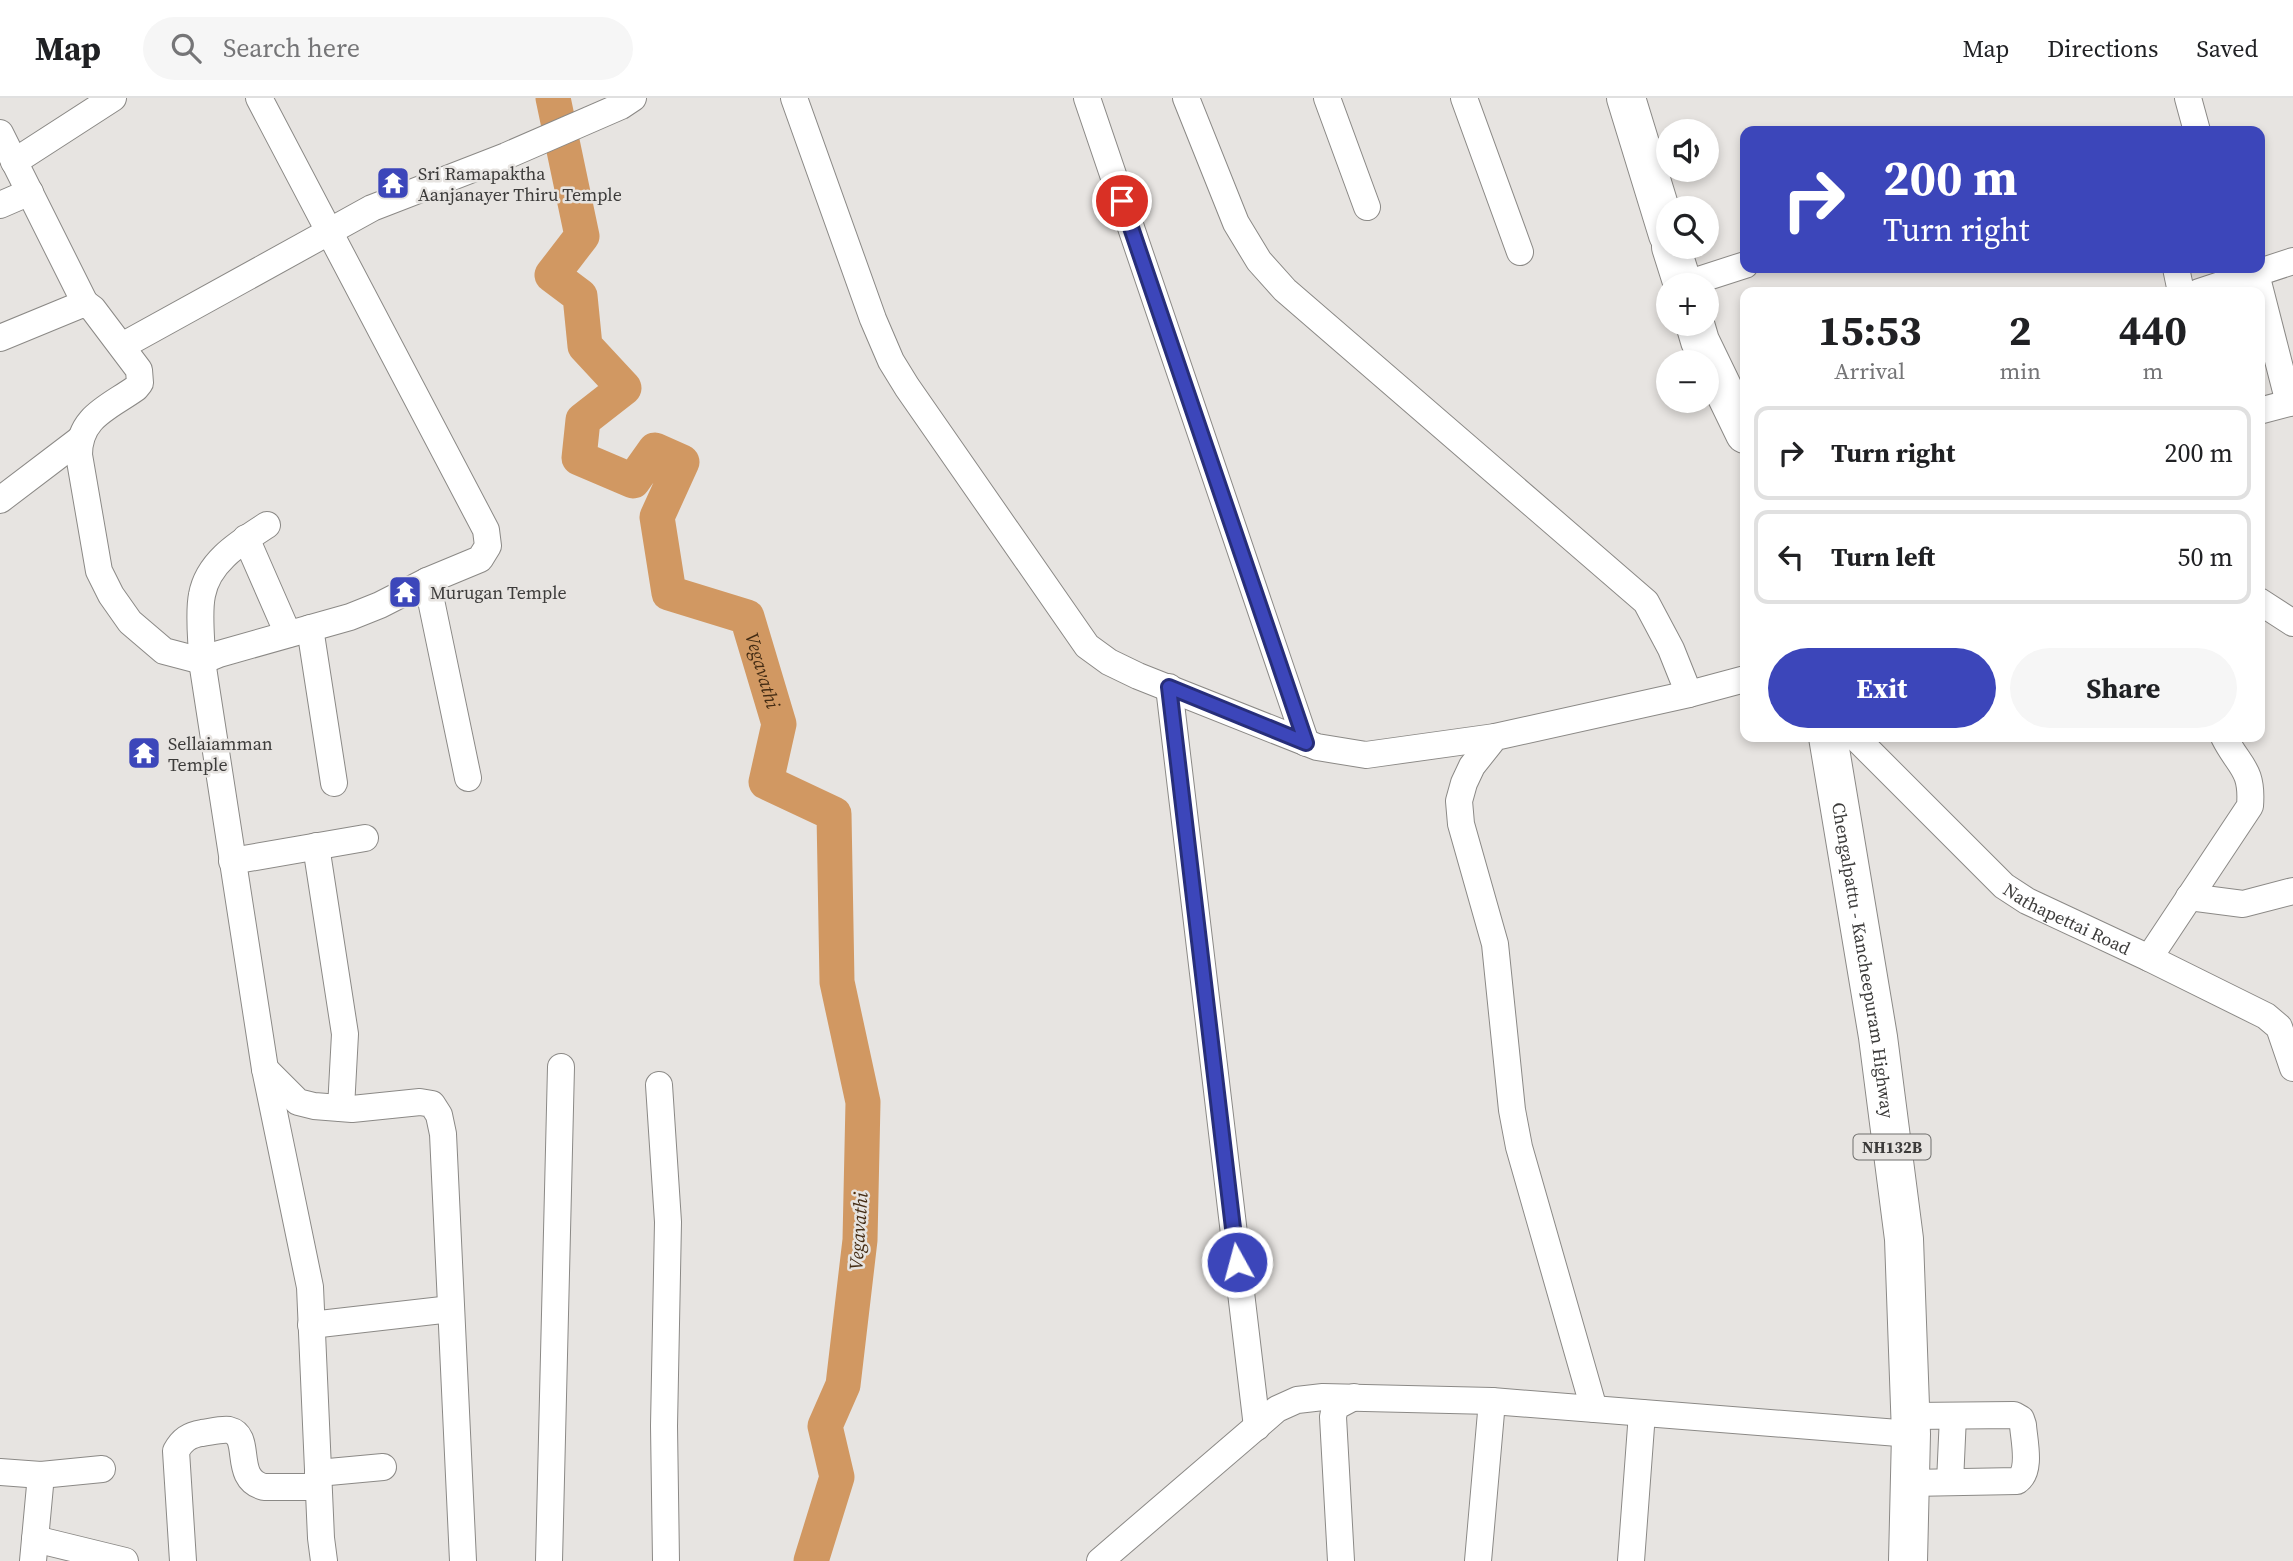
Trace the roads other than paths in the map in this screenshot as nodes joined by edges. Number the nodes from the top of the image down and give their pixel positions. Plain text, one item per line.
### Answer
1 (113, 98) edge
2 (259, 98) edge
3 (633, 98) edge
4 (794, 98) edge
5 (1087, 98) edge
6 (1186, 98) edge
7 (1327, 98) edge
8 (1464, 98) edge
9 (1626, 98) edge
10 (2188, 98) edge
11 (2196, 126) edge
12 (0, 133) edge
13 (15, 162) junction
14 (30, 192) junction
15 (1656, 196) edge
16 (0, 205) edge
17 (1367, 207) dead end
18 (330, 230) junction
19 (1520, 252) dead end
20 (2293, 261) edge
21 (1740, 267) edge
22 (2265, 271) edge
23 (1719, 273) edge
24 (2259, 273) edge
25 (2256, 274) junction
26 (2215, 287) edge
27 (2260, 287) edge
28 (85, 303) junction
29 (2265, 307) edge
30 (1699, 336) edge
31 (0, 338) edge
32 (122, 346) junction
33 (2291, 402) edge
34 (2265, 409) edge
35 (1740, 419) edge
36 (79, 440) junction
37 (0, 500) edge
38 (427, 581) junction
39 (2265, 605) edge
40 (2293, 623) edge
41 (299, 631) junction
42 (202, 661) junction
43 (1740, 680) edge
44 (1169, 687) junction
45 (1689, 694) junction
46 (1495, 737) junction
47 (1829, 742) edge
48 (1860, 742) edge
49 (2227, 742) edge
50 (1306, 743) junction
51 (468, 778) dead end
52 (334, 783) dead end
53 (365, 838) dead end
54 (316, 846) junction
55 (232, 861) junction
56 (2293, 891) edge
57 (2186, 902) junction
58 (2154, 949) junction
59 (561, 1067) dead end
60 (2293, 1068) edge
61 (265, 1069) junction
62 (659, 1085) dead end
63 (341, 1108) junction
64 (451, 1310) junction
65 (311, 1325) junction
66 (1354, 1397) junction
67 (1492, 1401) junction
68 (1594, 1409) junction
69 (1642, 1413) junction
70 (1953, 1416) junction
71 (1911, 1425) junction
72 (1257, 1427) junction
73 (383, 1467) dead end
74 (102, 1469) dead end
75 (0, 1472) edge
76 (41, 1475) junction
77 (318, 1480) junction
78 (1950, 1482) junction
79 (1910, 1483) junction
80 (34, 1550) edge
81 (125, 1561) edge
82 (183, 1561) edge
83 (324, 1561) edge
84 (463, 1561) edge
85 (549, 1561) edge
86 (666, 1561) edge
87 (1100, 1561) edge
88 (1340, 1561) edge
89 (1479, 1561) edge
90 (1631, 1561) edge
91 (1908, 1561) edge

1 - 13 street
2 - 18 street
3 - 18 street
4 - 44 street
5 - 50 street
6 - 45 street
7 - 17 street
8 - 19 street
9 - 15 highway
10 - 11 street
12 - 13 street
13 - 14 street
14 - 16 street
14 - 28 street
18 - 32 street
18 - 38 street
20 - 22 street
21 - 23 street
24 - 25 street
25 - 26 street
25 - 27 street
28 - 31 street
28 - 32 street
29 - 33 street
30 - 35 highway
32 - 36 street
33 - 34 street
36 - 37 street
36 - 42 street
38 - 41 street
38 - 51 street
39 - 40 street
41 - 42 street
41 - 42 street
41 - 52 street
42 - 55 street
43 - 45 street
44 - 50 street
44 - 72 street
45 - 46 street
46 - 50 street
46 - 68 street
47 - 71 highway, Chengalpattu - Kancheepuram Highway / NH132B
48 - 58 street, Nathapettai Road
49 - 57 street
53 - 54 street
54 - 55 street
54 - 63 street
55 - 61 street
56 - 57 street
57 - 58 street
58 - 60 street, Nathapettai Road
59 - 85 street
61 - 63 street
61 - 65 street
62 - 86 street
63 - 64 street
64 - 65 street
64 - 84 street
65 - 77 street
66 - 67 street
66 - 72 street
66 - 88 street
67 - 68 street
67 - 89 street
68 - 69 street
69 - 71 street
69 - 90 street
70 - 71 street
70 - 78 street
70 - 78 street
71 - 79 highway, Chengalpattu - Kancheepuram Highway / NH132B
72 - 87 street
73 - 77 street
74 - 76 street
75 - 76 street
76 - 80 street
77 - 82 street
77 - 83 street
78 - 79 street
79 - 91 highway, Chengalpattu - Kancheepuram Highway / NH132B
80 - 81 street

